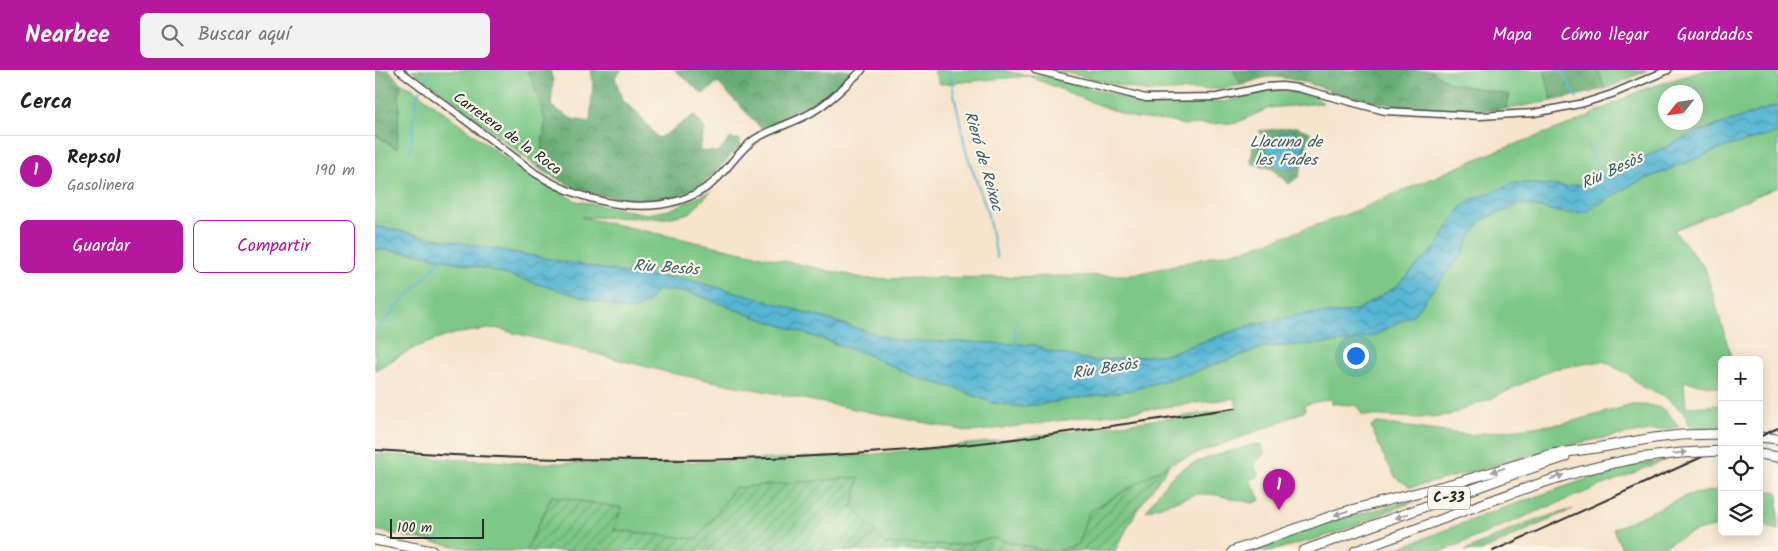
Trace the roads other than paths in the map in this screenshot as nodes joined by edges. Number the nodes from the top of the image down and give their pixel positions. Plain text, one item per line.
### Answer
1 (399, 70) edge
2 (863, 70) edge
3 (1035, 70) edge
4 (1667, 70) edge
5 (1718, 434) edge
6 (1763, 437) edge
7 (1778, 439) edge
8 (1597, 448) junction
9 (1718, 452) edge
10 (1763, 454) edge
11 (1778, 456) edge
12 (375, 540) edge
13 (432, 551) edge
14 (1233, 551) edge
15 (1303, 551) edge
16 (1355, 551) edge

1 - 2 street, Carretera de la Roca
3 - 4 street
5 - 8 highway, C-33
6 - 7 highway
8 -> 14 highway
8 -> 15 highway, C-33
16 -> 9 highway, C-33, bridge
10 - 11 highway
12 - 13 highway

